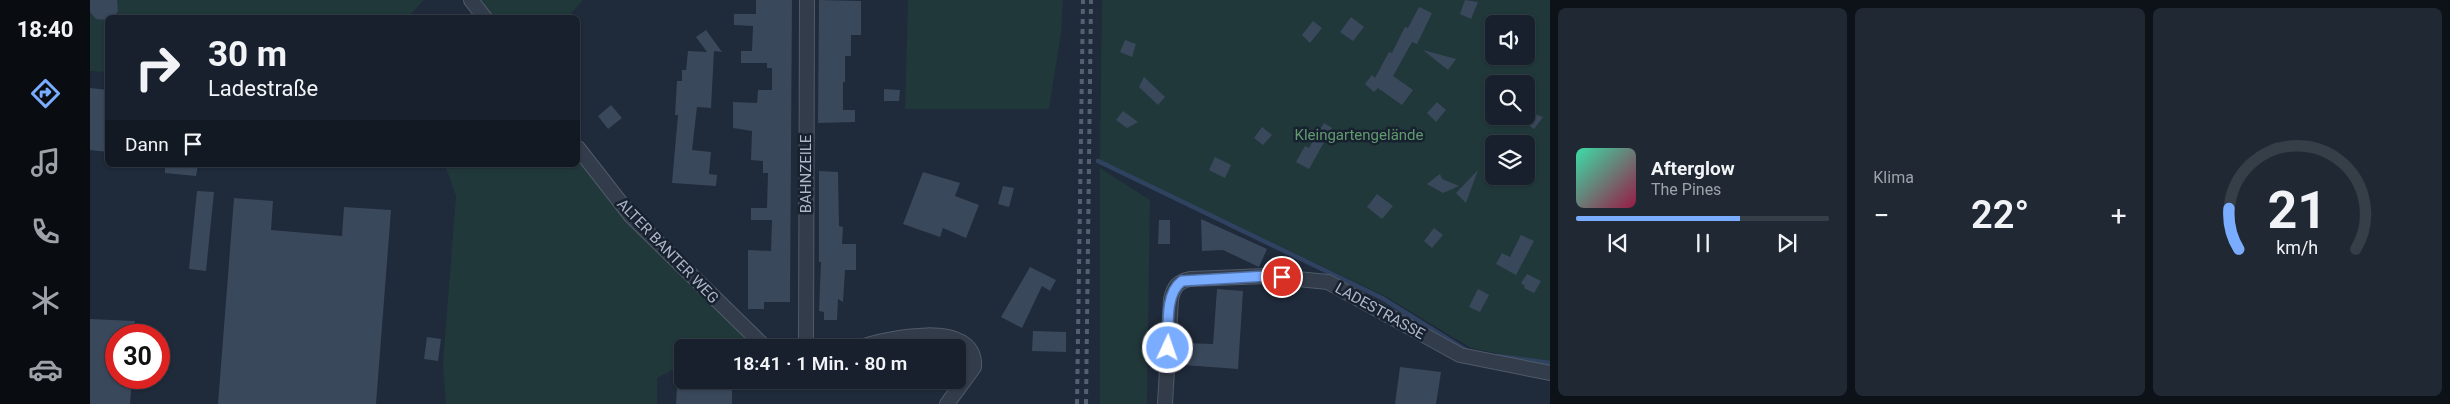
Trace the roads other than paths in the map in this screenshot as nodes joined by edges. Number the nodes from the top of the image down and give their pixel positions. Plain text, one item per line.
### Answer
1 (471, 0) edge
2 (806, 0) edge
3 (483, 15) edge
4 (580, 151) edge
5 (757, 339) edge
6 (806, 339) edge
7 (897, 339) edge
8 (954, 339) edge
9 (966, 346) edge
10 (1550, 373) edge
11 (966, 378) edge
12 (958, 389) edge
13 (947, 404) edge
14 (1166, 404) edge

1 - 3 street
2 - 6 street, BAHNZEILE
4 - 5 street, ALTER BANTER WEG
7 - 8 street
9 - 11 street
10 - 14 street, LADESTRASSE
12 - 13 street

